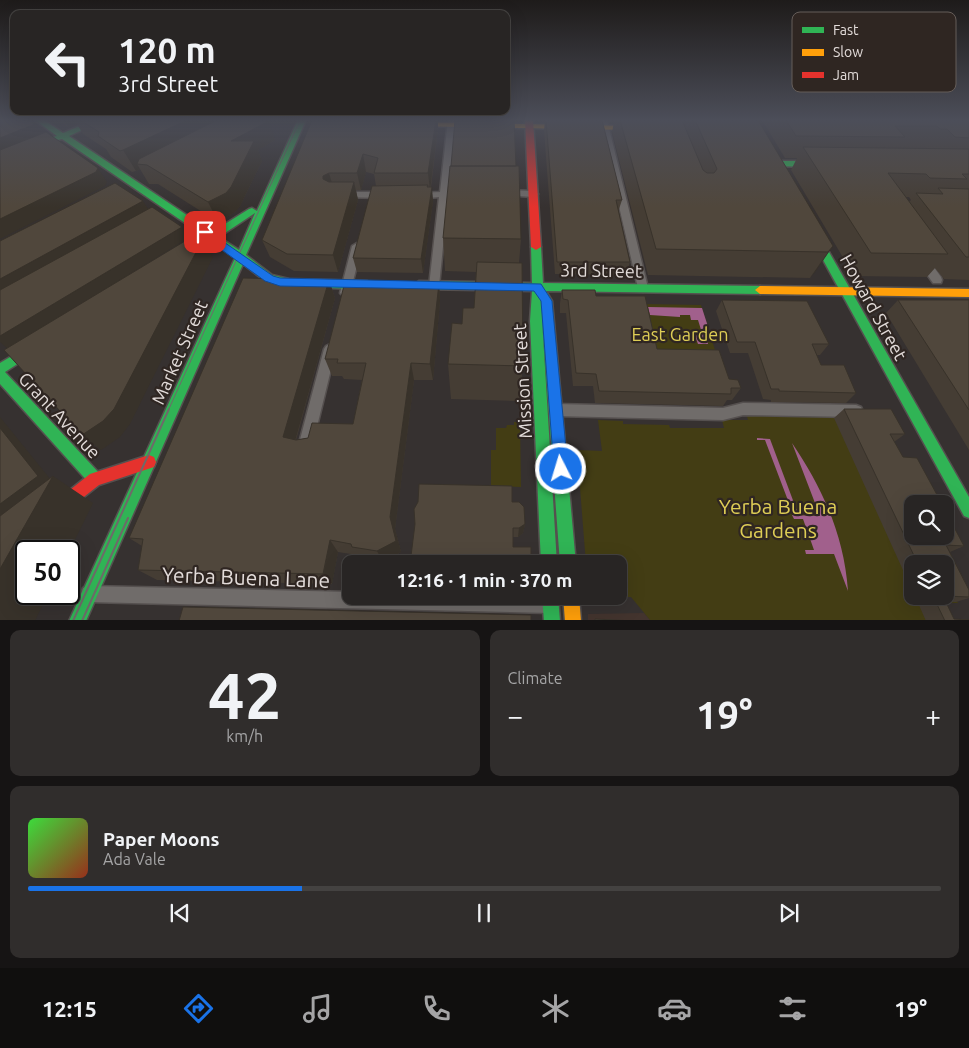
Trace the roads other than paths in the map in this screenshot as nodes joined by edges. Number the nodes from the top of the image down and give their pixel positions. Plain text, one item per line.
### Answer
1 (82, 149) edge
2 (288, 149) edge
3 (289, 149) edge
4 (297, 149) edge
5 (449, 149) edge
6 (530, 149) edge
7 (610, 149) edge
8 (766, 151) edge
9 (774, 164) junction
10 (829, 165) edge
11 (142, 175) edge
12 (782, 178) edge
13 (130, 181) junction
14 (118, 187) edge
15 (474, 193) edge
16 (444, 194) junction
17 (500, 194) edge
18 (533, 194) junction
19 (334, 195) edge
20 (265, 203) junction
21 (252, 211) junction
22 (809, 224) edge
23 (212, 237) junction
24 (359, 239) edge
25 (915, 249) edge
26 (191, 250) edge
27 (241, 256) junction
28 (937, 280) dead end
29 (348, 285) junction
30 (377, 285) edge
31 (406, 285) edge
32 (434, 286) junction
33 (538, 287) junction
34 (643, 288) junction
35 (846, 291) junction
36 (969, 293) edge
37 (341, 306) edge
38 (334, 334) edge
39 (45, 341) edge
40 (0, 369) edge
41 (0, 375) edge
42 (556, 410) junction
43 (871, 411) edge
44 (306, 446) edge
45 (149, 462) junction
46 (96, 478) junction
47 (969, 511) edge
48 (52, 513) dead end
49 (549, 555) edge
50 (567, 555) edge
51 (89, 594) junction
52 (572, 605) edge
53 (551, 607) edge
54 (77, 620) edge
55 (573, 620) edge

1 - 13 main road
2 - 21 main road, Market Street
3 - 20 main road, Market Street
4 - 20 main road, Market Street
5 - 16 street
6 - 18 main road, Mission Street
7 - 34 street
8 - 9 main road
9 - 10 main road
9 - 12 main road
11 - 13 main road
13 - 14 main road
13 - 23 main road
15 - 16 street
16 - 19 street
16 - 32 street
17 - 18 street
18 - 33 main road, Mission Street
20 - 27 main road, Market Street
21 - 23 main road
21 - 27 main road, Market Street
22 - 35 main road, Howard Street
23 - 26 main road
23 - 27 main road
24 - 29 street
25 - 28 street
27 - 29 main road
27 - 45 main road, Market Street
29 - 30 main road
29 - 37 street
31 - 32 main road, 3rd Street
32 - 33 main road, 3rd Street
33 - 34 main road, 3rd Street
33 - 42 main road, Mission Street
33 - 49 main road, Mission Street
34 - 35 main road, 3rd Street
35 - 36 main road, 3rd Street
35 - 47 main road, Howard Street
38 - 44 street
39 - 40 main road
41 - 46 main road, Grant Avenue
42 - 43 street
42 - 50 main road, Mission Street
45 - 46 main road
45 - 51 main road, Market Street
46 - 48 main road
51 - 53 street, Yerba Buena Lane
51 - 54 main road, Market Street
52 - 55 main road

